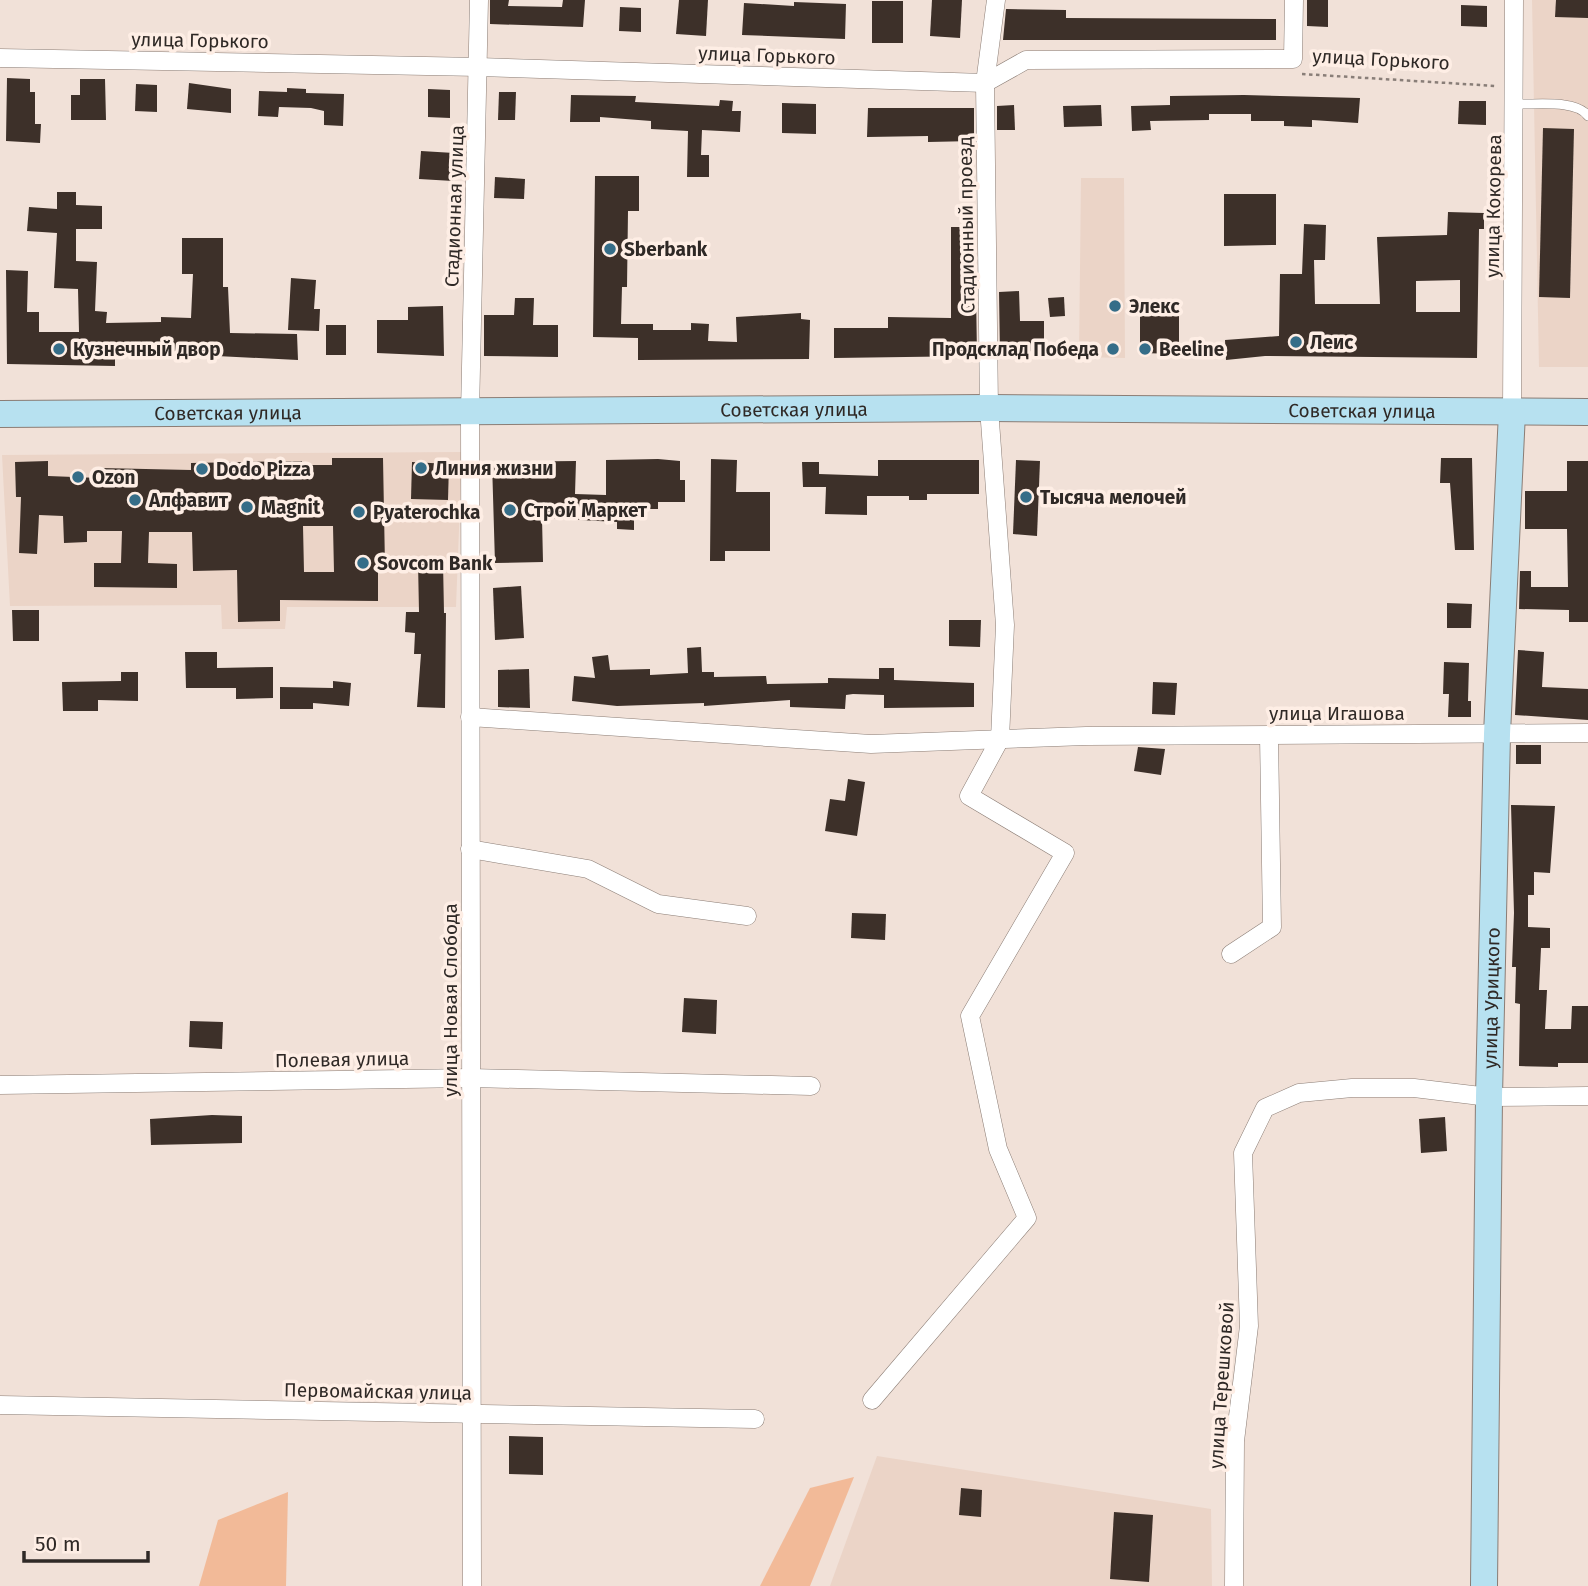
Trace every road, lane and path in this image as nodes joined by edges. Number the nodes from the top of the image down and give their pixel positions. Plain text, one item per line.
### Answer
1 (479, 0) edge
2 (996, 0) edge
3 (1294, 0) edge
4 (1514, 0) edge
5 (0, 58) edge
6 (1293, 59) junction
7 (479, 66) junction
8 (985, 83) junction
9 (1516, 95) junction
10 (1588, 116) edge
11 (989, 408) junction
12 (1512, 412) junction
13 (1588, 412) edge
14 (470, 413) junction
15 (0, 414) edge
16 (470, 717) junction
17 (1588, 733) edge
18 (1497, 734) junction
19 (1269, 735) junction
20 (1000, 739) junction
21 (470, 849) junction
22 (747, 916) dead end
23 (1231, 954) dead end
24 (471, 1079) junction
25 (0, 1085) edge
26 (811, 1086) dead end
27 (1588, 1096) edge
28 (1489, 1097) junction
29 (872, 1399) dead end
30 (0, 1405) edge
31 (471, 1413) junction
32 (755, 1419) dead end
33 (472, 1586) edge
34 (1234, 1586) edge
35 (1484, 1586) edge

1 - 7 street, Стадионная улица
2 - 8 street, Стадионный проезд
3 - 6 street
4 - 9 street, улица Кокорева
5 - 7 street, улица Горького
6 - 8 street, улица Горького
6 - 9 path, улица Горького
7 - 8 street, улица Горького
7 - 14 street, Стадионная улица
8 - 11 street, Стадионный проезд
9 - 10 lane
9 - 12 street, улица Кокорева
11 - 12 main road, Советская улица
11 - 14 main road, Советская улица
11 - 20 street, Стадионный проезд
12 - 13 main road, Советская улица
12 - 18 main road, улица Урицкого
14 - 15 main road, Советская улица
14 - 16 street, улица Новая Слобода
16 - 20 street, улица Игашова
16 - 21 street, улица Новая Слобода
17 - 18 street, улица Игашова
18 - 19 street, улица Игашова
18 - 28 main road, улица Урицкого
19 - 20 street, улица Игашова
19 - 23 street
20 - 29 street
21 - 22 street
21 - 24 street, улица Новая Слобода
24 - 25 street, Полевая улица
24 - 26 street, Полевая улица
24 - 31 street, улица Новая Слобода
27 - 28 street
28 - 34 street, улица Терешковой
28 - 35 main road, улица Урицкого
30 - 31 street, Первомайская улица
31 - 32 street, Первомайская улица
31 - 33 street, улица Новая Слобода

